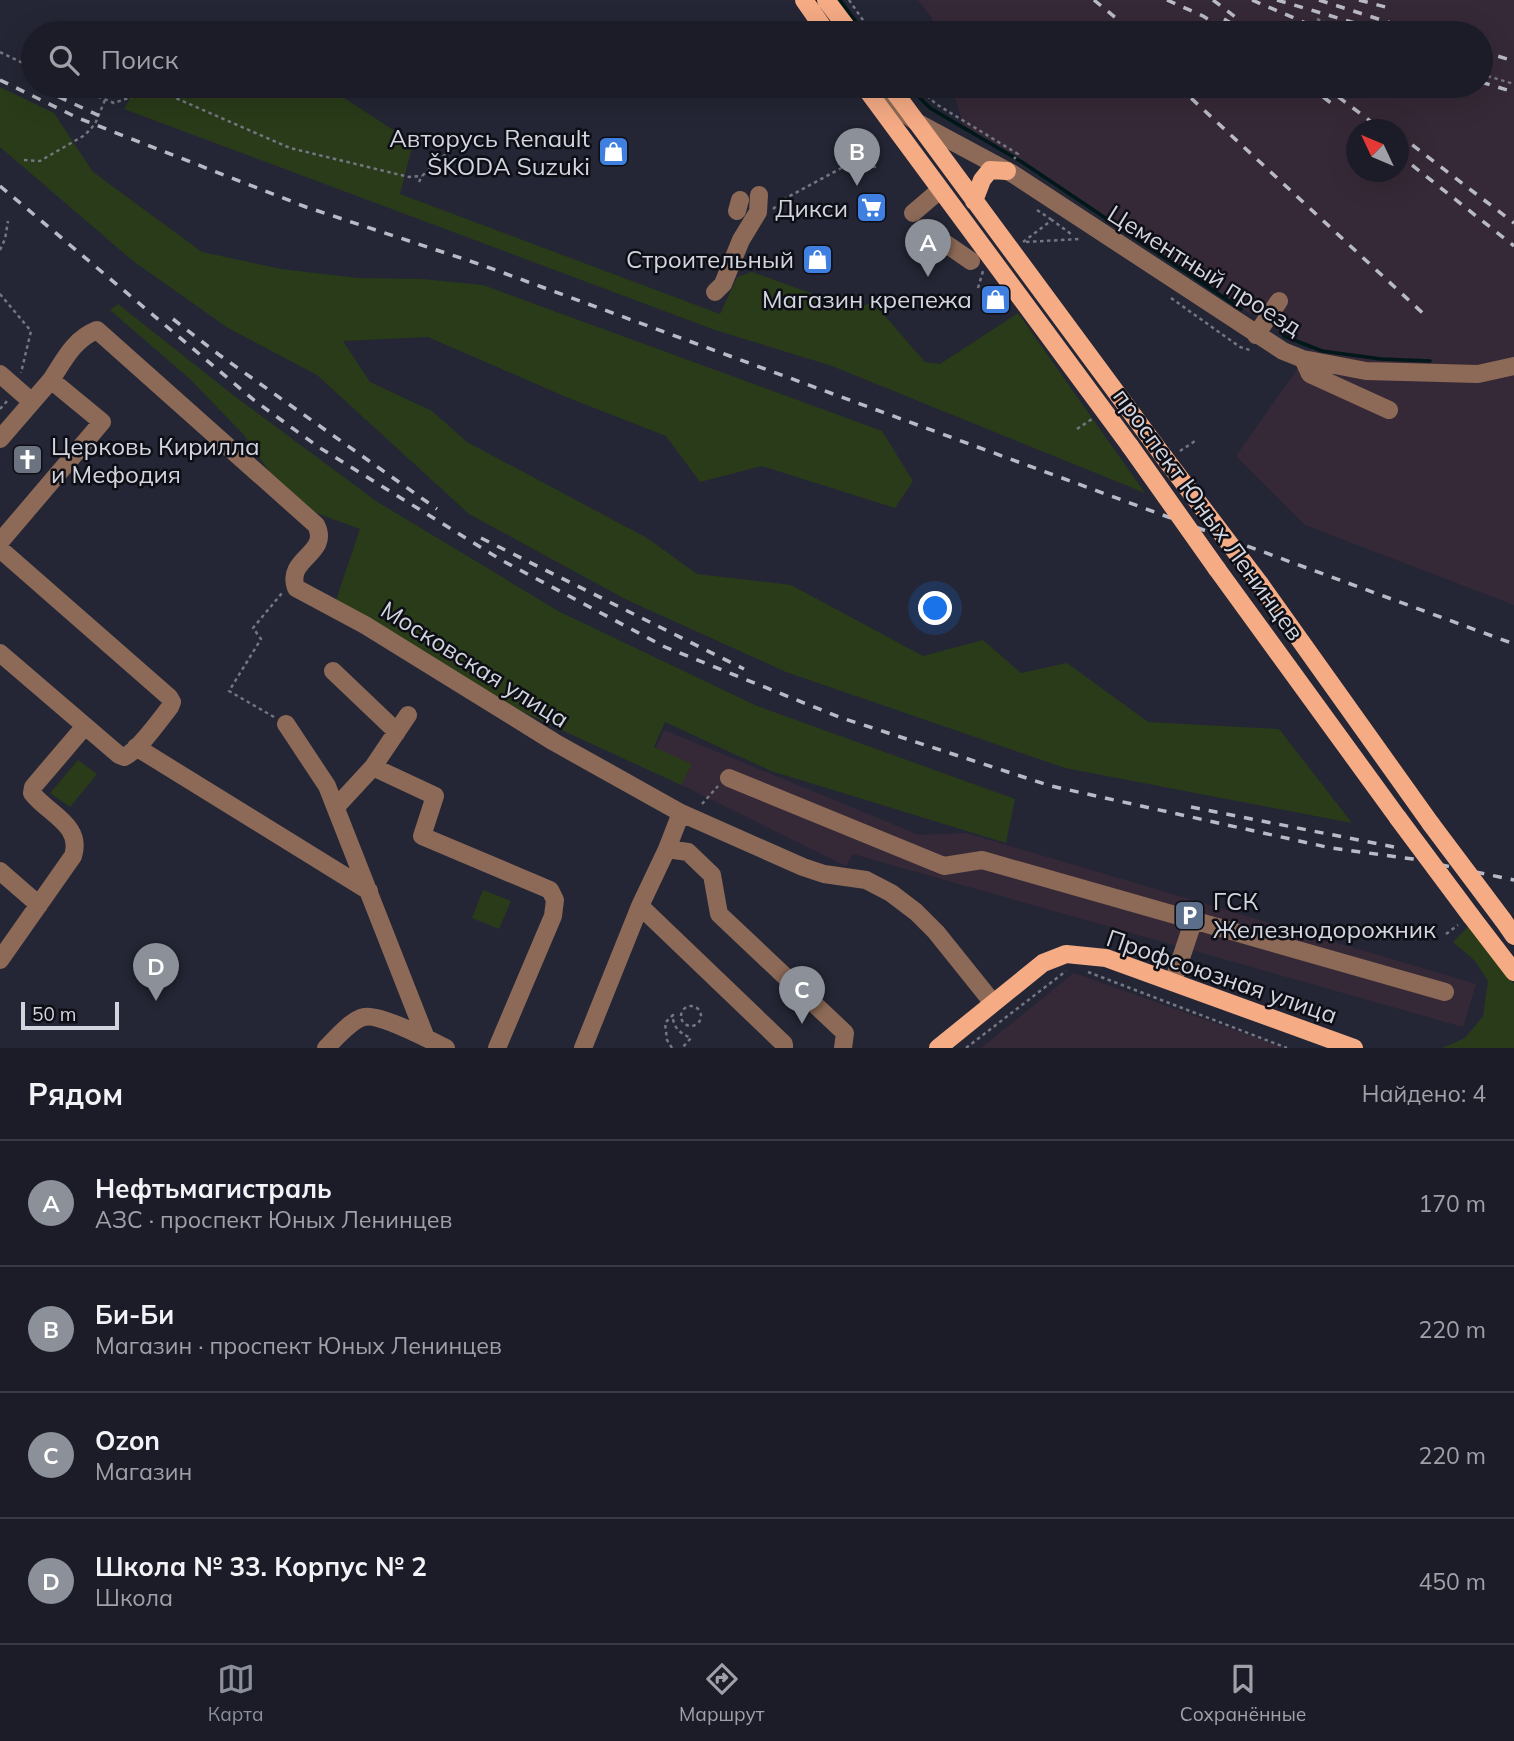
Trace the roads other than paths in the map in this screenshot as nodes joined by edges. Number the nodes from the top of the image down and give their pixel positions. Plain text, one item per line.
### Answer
1 (804, 0) edge
2 (826, 0) edge
3 (819, 21) edge
4 (842, 21) edge
5 (872, 98) edge
6 (882, 98) edge
7 (899, 98) edge
8 (918, 123) junction
9 (896, 133) junction
10 (1007, 171) junction
11 (940, 190) junction
12 (974, 201) junction
13 (759, 204) road end
14 (977, 266) road end
15 (715, 292) dead end
16 (1279, 301) dead end
17 (1256, 335) junction
18 (1303, 359) junction
19 (1514, 366) edge
20 (0, 374) edge
21 (51, 380) junction
22 (32, 402) junction
23 (1389, 410) dead end
24 (0, 439) edge
25 (0, 542) edge
26 (0, 549) edge
27 (0, 653) edge
28 (333, 671) dead end
29 (408, 715) dead end
30 (286, 724) road end
31 (85, 726) junction
32 (397, 733) junction
33 (136, 747) junction
34 (373, 767) junction
35 (729, 778) road end
36 (336, 807) junction
37 (686, 815) junction
38 (667, 849) junction
39 (0, 871) edge
40 (369, 891) junction
41 (39, 905) junction
42 (640, 906) junction
43 (1194, 922) junction
44 (1514, 936) edge
45 (0, 960) edge
46 (1514, 972) edge
47 (1173, 982) junction
48 (1445, 992) dead end
49 (993, 1003) junction
50 (426, 1038) junction
51 (1346, 1047) edge
52 (326, 1048) edge
53 (446, 1048) edge
54 (497, 1048) edge
55 (583, 1048) edge
56 (784, 1048) edge
57 (843, 1048) edge
58 (938, 1048) edge

1 - 3 main road
2 - 4 main road
5 - 9 main road, проспект Юных Ленинцев
6 - 8 street, Цементный проезд
7 - 8 main road, проспект Юных Ленинцев
8 - 9 street
8 - 10 street, Цементный проезд
8 - 12 main road, проспект Юных Ленинцев
9 - 11 main road, проспект Юных Ленинцев
10 - 12 main road
10 - 17 street, Цементный проезд
11 - 14 street
11 - 46 main road, проспект Юных Ленинцев, bridge
12 - 44 main road, проспект Юных Ленинцев, bridge
13 - 15 street
16 - 17 street
17 - 18 street, Цементный проезд
18 - 19 street, Цементный проезд
18 - 23 street
20 - 22 street
21 - 22 street
21 - 25 street
21 - 37 street, Московская улица
22 - 24 street
26 - 33 street
27 - 31 street
28 - 32 street
29 - 32 street
30 - 36 street
31 - 33 street
31 - 41 street
32 - 34 street
33 - 40 street
34 - 36 street
34 - 54 street
35 - 43 street
36 - 40 street
37 - 38 street
37 - 49 street, Московская улица
38 - 42 street
38 - 57 street
39 - 41 street
40 - 50 street
41 - 45 street
42 - 55 street
42 - 56 street
43 - 47 street
43 - 48 street
47 - 49 main road, Профсоюзная улица
47 - 51 main road, Профсоюзная улица
49 - 58 main road, Профсоюзная улица
50 - 52 street
50 - 53 street

